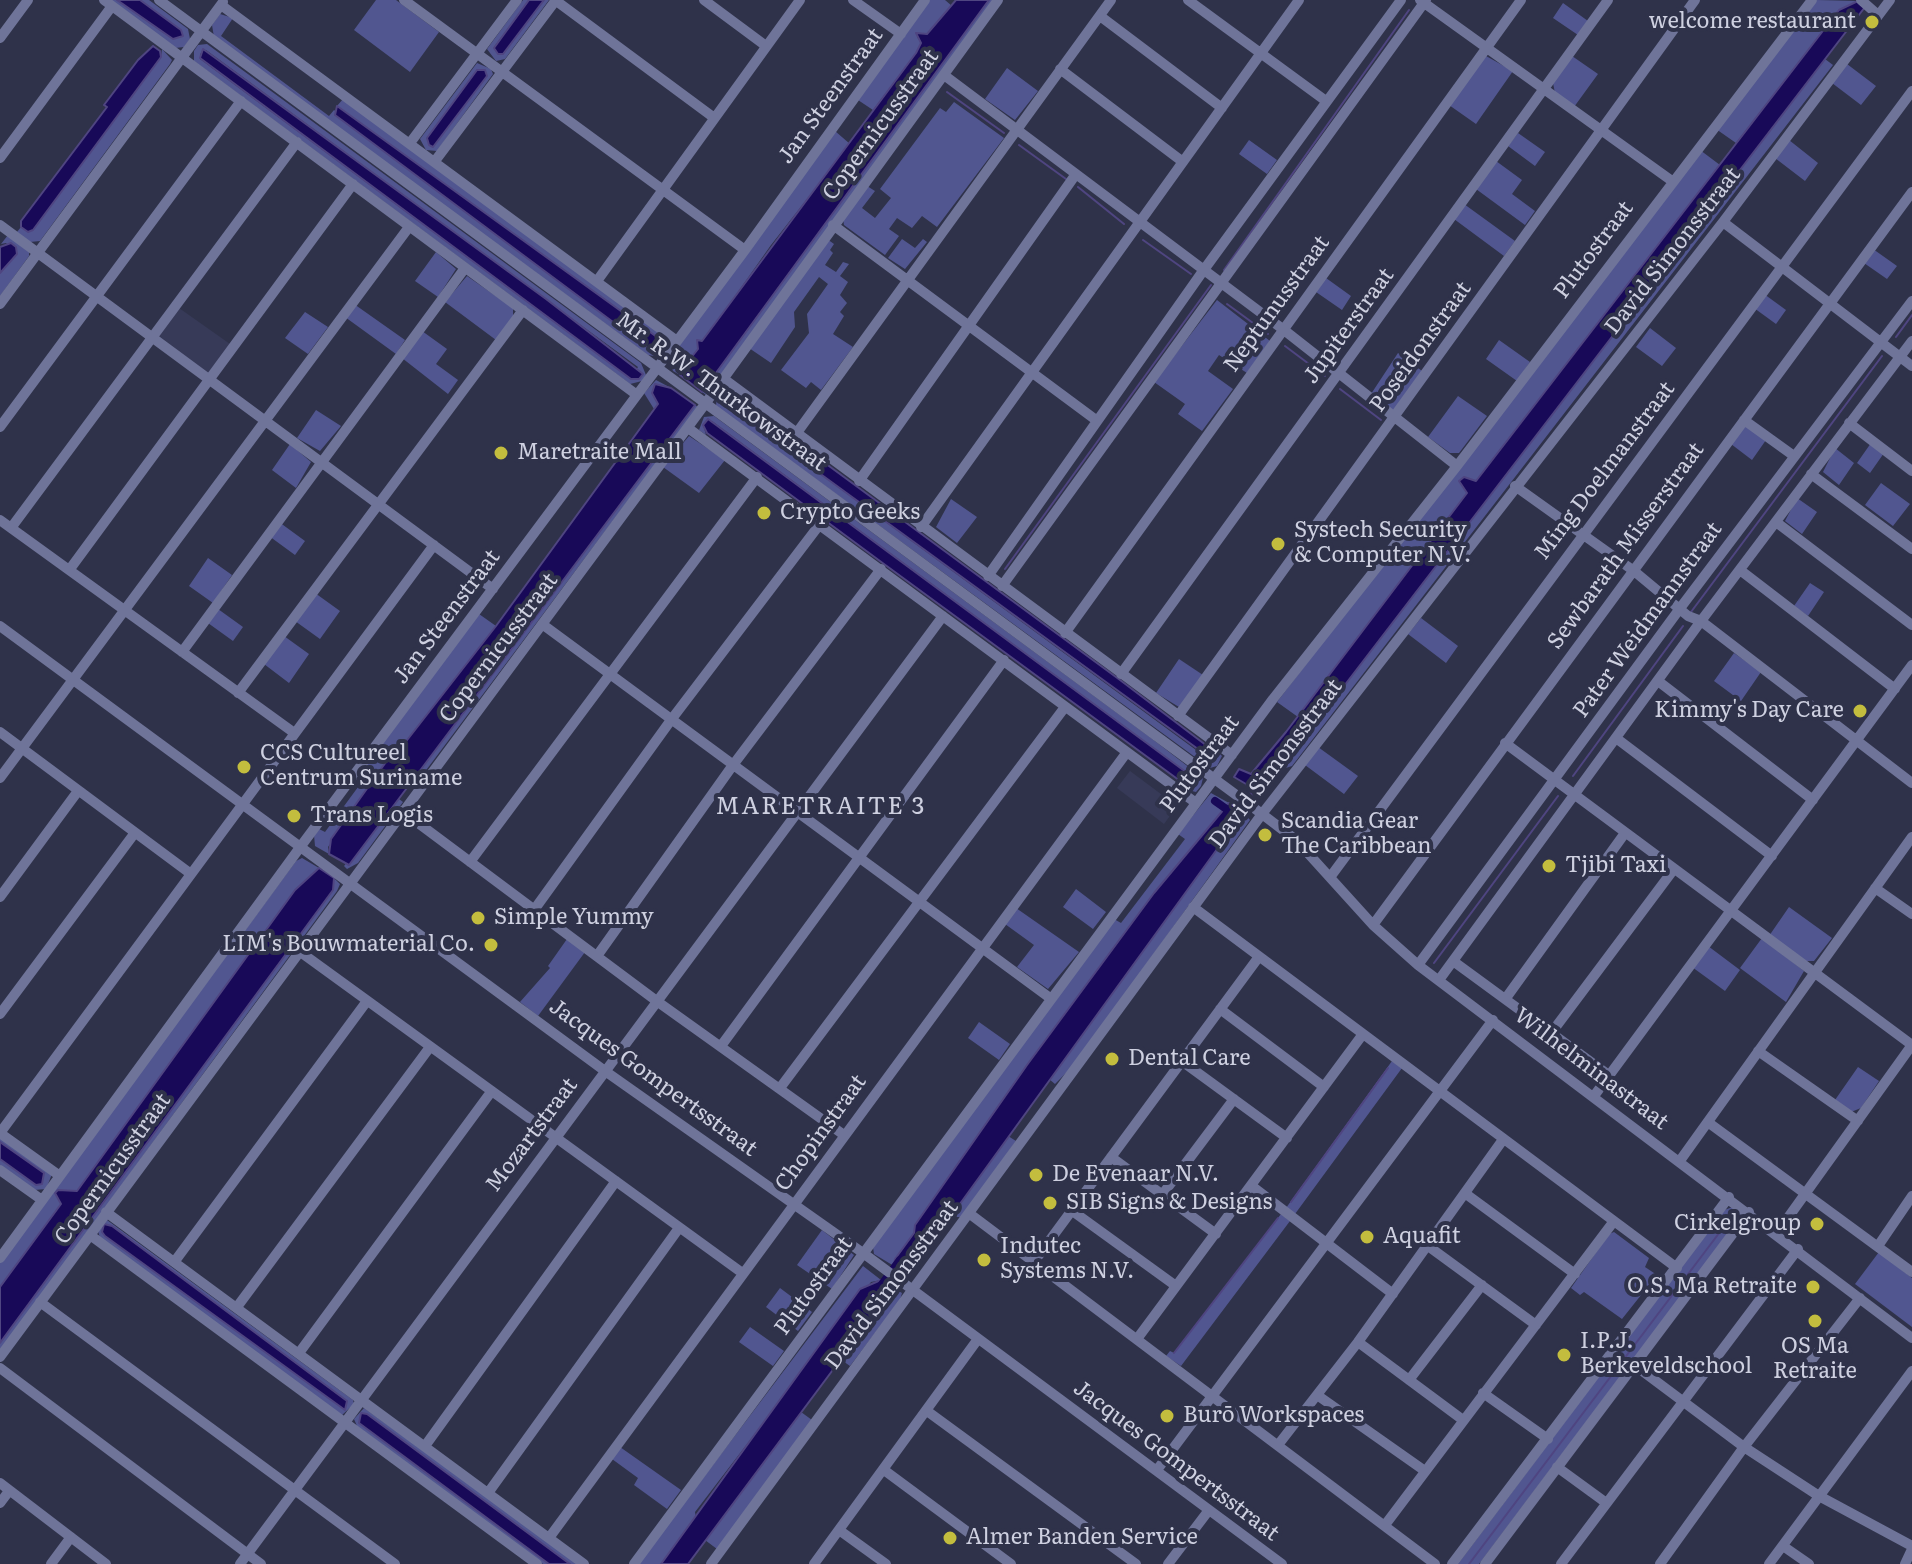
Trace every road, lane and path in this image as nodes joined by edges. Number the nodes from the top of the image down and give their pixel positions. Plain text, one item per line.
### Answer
1 (28, 0) edge
2 (159, 0) edge
3 (404, 0) edge
4 (517, 0) edge
5 (556, 0) edge
6 (704, 0) edge
7 (800, 0) edge
8 (853, 0) edge
9 (925, 0) edge
10 (998, 0) edge
11 (1111, 0) edge
12 (1188, 0) edge
13 (1299, 0) edge
14 (1401, 0) edge
15 (1521, 0) edge
16 (1608, 0) edge
17 (1695, 0) edge
18 (1812, 0) edge
19 (1861, 0) edge
20 (1890, 0) edge
21 (1423, 1) edge
22 (223, 2) edge
23 (108, 3) edge
24 (419, 5) edge
25 (1875, 12) junction
26 (1100, 16) junction
27 (201, 31) junction
28 (901, 34) junction
29 (0, 38) edge
30 (766, 46) junction
31 (1487, 48) junction
32 (477, 53) junction
33 (1260, 54) junction
34 (180, 57) junction
35 (1060, 69) junction
36 (501, 71) junction
37 (944, 75) junction
38 (1542, 89) junction
39 (1912, 91) edge
40 (241, 101) junction
41 (1326, 101) junction
42 (1222, 108) junction
43 (713, 117) junction
44 (1016, 130) junction
45 (1600, 130) junction
46 (297, 142) junction
47 (410, 143) junction
48 (0, 158) edge
49 (435, 161) junction
50 (1183, 162) junction
51 (1076, 174) junction
52 (1672, 181) junction
53 (353, 184) junction
54 (661, 191) junction
55 (1912, 192) edge
56 (1723, 222) junction
57 (1138, 224) junction
58 (0, 225) edge
59 (833, 225) junction
60 (409, 227) junction
61 (745, 250) junction
62 (38, 253) junction
63 (1782, 267) junction
64 (465, 268) junction
65 (1203, 271) junction
66 (907, 280) junction
67 (597, 281) junction
68 (1222, 286) junction
69 (97, 296) junction
70 (1912, 301) edge
71 (1832, 303) junction
72 (0, 304) edge
73 (523, 310) junction
74 (969, 326) junction
75 (1284, 330) junction
76 (151, 337) junction
77 (677, 341) junction
78 (1883, 341) junction
79 (1912, 341) edge
80 (1901, 358) junction
81 (1912, 366) edge
82 (657, 370) junction
83 (1031, 372) junction
84 (1339, 374) junction
85 (207, 379) junction
86 (724, 379) junction
87 (637, 395) junction
88 (703, 402) junction
89 (1395, 418) junction
90 (264, 420) junction
91 (1096, 420) junction
92 (1744, 420) junction
93 (1849, 423) junction
94 (0, 427) edge
95 (688, 428) junction
96 (796, 434) junction
97 (1794, 456) junction
98 (321, 461) junction
99 (1457, 466) junction
100 (1912, 471) edge
101 (1811, 474) junction
102 (757, 477) junction
103 (859, 481) junction
104 (1515, 486) junction
105 (377, 503) junction
106 (0, 520) edge
107 (1776, 522) junction
108 (820, 524) junction
109 (921, 527) junction
110 (11, 528) junction
111 (1582, 535) junction
112 (434, 545) junction
113 (1912, 549) edge
114 (70, 569) junction
115 (881, 569) junction
116 (1740, 570) junction
117 (1634, 571) junction
118 (988, 576) junction
119 (1002, 586) junction
120 (493, 589) junction
121 (1681, 607) junction
122 (126, 610) junction
123 (943, 616) junction
124 (1701, 621) junction
125 (542, 624) junction
126 (1912, 625) edge
127 (0, 626) edge
128 (1065, 633) junction
129 (182, 652) junction
130 (1004, 660) junction
131 (1912, 665) edge
132 (610, 674) junction
133 (1121, 674) junction
134 (73, 680) junction
135 (1658, 681) junction
136 (1895, 689) junction
137 (238, 693) junction
138 (1065, 707) junction
139 (1178, 716) junction
140 (671, 720) junction
141 (0, 732) edge
142 (293, 732) junction
143 (1616, 738) junction
144 (1856, 742) junction
145 (1505, 743) junction
146 (22, 748) junction
147 (1127, 752) junction
148 (1232, 755) junction
149 (733, 765) junction
150 (0, 778) edge
151 (1555, 781) junction
152 (1218, 783) junction
153 (1912, 783) edge
154 (78, 791) junction
155 (1575, 795) junction
156 (1813, 800) junction
157 (1196, 803) junction
158 (240, 805) junction
159 (402, 811) junction
160 (795, 813) junction
161 (1262, 814) junction
162 (1625, 833) junction
163 (134, 834) junction
164 (1912, 837) edge
165 (304, 848) junction
166 (1772, 856) junction
167 (858, 858) junction
168 (470, 862) junction
169 (1674, 869) junction
170 (191, 874) junction
171 (1331, 876) junction
172 (347, 879) junction
173 (1875, 888) junction
174 (0, 897) edge
175 (921, 903) junction
176 (1193, 907) junction
177 (534, 910) junction
178 (1730, 913) junction
179 (1912, 914) edge
180 (1373, 925) junction
181 (982, 948) junction
182 (299, 951) junction
183 (597, 956) junction
184 (1258, 958) junction
185 (1453, 961) junction
186 (1418, 965) junction
187 (1813, 975) junction
188 (1439, 980) junction
189 (1050, 998) junction
190 (1506, 998) junction
191 (367, 1001) junction
192 (658, 1002) junction
193 (1220, 1009) junction
194 (0, 1014) edge
195 (1493, 1020) junction
196 (1552, 1032) junction
197 (1363, 1034) junction
198 (1912, 1045) edge
199 (721, 1046) junction
200 (430, 1047) junction
201 (1758, 1051) junction
202 (1183, 1062) junction
203 (605, 1071) junction
204 (1610, 1076) junction
205 (1324, 1087) junction
206 (780, 1088) junction
207 (491, 1092) junction
208 (1440, 1092) junction
209 (1594, 1096) junction
210 (1234, 1099) junction
211 (1858, 1121) junction
212 (1709, 1123) junction
213 (0, 1133) edge
214 (844, 1135) junction
215 (554, 1137) junction
216 (1287, 1138) junction
217 (1502, 1141) junction
218 (1111, 1157) junction
219 (1679, 1162) junction
220 (0, 1170) edge
221 (60, 1176) junction
222 (616, 1181) junction
223 (1253, 1187) junction
224 (1807, 1193) junction
225 (1466, 1194) junction
226 (1162, 1195) junction
227 (1912, 1196) edge
228 (1729, 1197) junction
229 (42, 1200) junction
230 (795, 1204) junction
231 (1071, 1210) junction
232 (106, 1212) junction
233 (1749, 1212) junction
234 (970, 1214) junction
235 (1614, 1221) junction
236 (679, 1228) junction
237 (1777, 1233) junction
238 (1216, 1234) junction
239 (90, 1235) junction
240 (1326, 1245) junction
241 (1428, 1246) junction
242 (1878, 1246) junction
243 (1798, 1249) junction
244 (866, 1256) junction
245 (0, 1258) edge
246 (175, 1261) junction
247 (1033, 1263) junction
248 (1677, 1268) junction
249 (741, 1272) junction
250 (1912, 1272) edge
251 (1575, 1274) junction
252 (1482, 1285) junction
253 (1176, 1286) junction
254 (908, 1288) junction
255 (1393, 1294) junction
256 (1860, 1298) junction
257 (40, 1302) junction
258 (237, 1307) junction
259 (1536, 1325) junction
260 (1912, 1338) edge
261 (978, 1339) junction
262 (1137, 1339) junction
263 (1358, 1342) junction
264 (299, 1353) junction
265 (0, 1357) edge
266 (1633, 1364) junction
267 (0, 1368) edge
268 (1912, 1371) edge
269 (1409, 1380) junction
270 (1483, 1393) junction
271 (1317, 1395) junction
272 (1214, 1397) junction
273 (362, 1400) junction
274 (1682, 1401) junction
275 (927, 1411) junction
276 (1463, 1420) junction
277 (345, 1424) junction
278 (1548, 1439) junction
279 (1278, 1445) junction
280 (425, 1446) junction
281 (1744, 1447) junction
282 (1557, 1467) junction
283 (884, 1470) junction
284 (1157, 1470) junction
285 (1425, 1471) junction
286 (5, 1487) edge
287 (294, 1490) junction
288 (488, 1493) junction
289 (1819, 1496) junction
290 (1605, 1502) junction
291 (0, 1503) edge
292 (1209, 1510) junction
293 (1385, 1525) junction
294 (839, 1530) junction
295 (71, 1537) junction
296 (549, 1538) junction
297 (1783, 1546) junction
298 (1912, 1547) edge
299 (247, 1554) junction
300 (51, 1564) edge
301 (106, 1564) edge
302 (240, 1564) edge
303 (261, 1564) edge
304 (395, 1564) edge
305 (537, 1564) edge
306 (584, 1564) edge
307 (634, 1564) edge
308 (711, 1564) edge
309 (814, 1564) edge
310 (886, 1564) edge
311 (1011, 1564) edge
312 (1136, 1564) edge
313 (1168, 1564) edge
314 (1282, 1564) edge
315 (1435, 1564) edge
316 (1452, 1564) edge
317 (1485, 1564) edge
318 (1561, 1564) edge
319 (1660, 1564) edge
320 (1769, 1564) edge
321 (1809, 1564) edge
322 (1905, 1564) edge

1 - 29 street
2 - 27 street, Mr. R.W. Thurkowstraat
3 - 24 street
4 - 32 street
5 - 36 street
5 - 43 street
6 - 30 street
7 - 30 street
8 - 28 street
9 - 28 street, Jan Steenstraat
10 - 37 street, Copernicusstraat
11 - 26 street
12 - 33 street
13 - 33 street
14 - 41 street
15 - 31 street, Neptunusstraat
16 - 38 street, Jupiterstraat
17 - 45 street, Poseidonstraat
18 - 52 street, Plutostraat
19 - 25 street
20 - 25 street, David Simonsstraat
21 - 31 street
21 - 68 street
22 - 27 street
22 - 47 street
23 - 34 street
23 - 48 street
24 - 32 street
25 - 56 street, David Simonsstraat
26 - 35 street
26 - 42 street
27 - 34 street
27 - 82 street, Mr. R.W. Thurkowstraat
28 - 61 street, Jan Steenstraat
30 - 43 street
31 - 38 street
31 - 75 street, Neptunusstraat
32 - 36 street
32 - 47 street
33 - 41 street
33 - 42 street
34 - 40 street
34 - 62 street
35 - 44 street
35 - 50 street
36 - 49 street
36 - 54 street
37 - 44 street
37 - 59 street, Copernicusstraat
38 - 45 street
38 - 84 street, Jupiterstraat
39 - 63 street, Ming Doelmanstraat
40 - 46 street
40 - 69 street
41 - 65 street
42 - 50 street
43 - 54 street
44 - 51 street
44 - 66 street
45 - 52 street
45 - 89 street, Poseidonstraat
46 - 53 street
46 - 76 street
47 - 49 street
49 - 67 street
50 - 57 street
51 - 57 street
51 - 74 street
52 - 99 street, Plutostraat
53 - 60 street
53 - 85 street
54 - 61 street
54 - 67 street
55 - 71 street, Sewbarath Misserstraat
56 - 63 street
56 - 104 street, David Simonsstraat
57 - 65 street
57 - 83 street
58 - 62 street
59 - 66 street
59 - 86 street, Copernicusstraat
60 - 64 street
60 - 90 street
61 - 77 street, Jan Steenstraat
62 - 69 street
62 - 72 street
63 - 71 street
63 - 111 street, Ming Doelmanstraat
64 - 73 street
64 - 98 street
65 - 68 street
65 - 91 street
66 - 74 street
66 - 96 street
67 - 77 street
68 - 75 street
68 - 119 street
69 - 76 street
69 - 94 street
70 - 78 street, Pater Weidmannstraat
71 - 78 street
71 - 92 street, Sewbarath Misserstraat
73 - 87 street
73 - 105 street
74 - 83 street
74 - 103 street
75 - 84 street
75 - 128 street, Neptunusstraat
76 - 85 street
76 - 110 street
77 - 82 street, Jan Steenstraat
78 - 80 street
78 - 97 street, Pater Weidmannstraat
79 - 80 street, Pater Weidmannstraat
80 - 81 street
80 - 93 street, Pater Weidmannstraat
82 - 87 street, Jan Steenstraat
82 - 88 street, Mr. R.W. Thurkowstraat
83 - 91 street
83 - 109 street
84 - 89 street
84 - 133 street, Jupiterstraat
85 - 90 street
85 - 114 street
86 - 88 street, Copernicusstraat
86 - 96 street
87 - 120 street, Jan Steenstraat
88 - 95 street, Copernicusstraat
88 - 152 street, Mr. R.W. Thurkowstraat
89 - 99 street
89 - 139 street, Poseidonstraat
90 - 98 street
90 - 122 street
91 - 118 street
92 - 97 street
92 - 117 street, Sewbarath Misserstraat
93 - 100 street
93 - 101 street, Pater Weidmannstraat
95 - 102 street
95 - 125 street, Copernicusstraat
96 - 103 street
97 - 121 street, Pater Weidmannstraat
98 - 105 street
98 - 129 street
99 - 148 street, Plutostraat
101 - 107 street, Pater Weidmannstraat
101 - 113 street
102 - 108 street
102 - 132 street
103 - 109 street
104 - 111 street
104 - 161 street, David Simonsstraat
105 - 112 street
105 - 137 street
106 - 110 street
107 - 116 street, Pater Weidmannstraat
107 - 126 street
108 - 115 street
108 - 140 street
109 - 118 street
110 - 114 street
111 - 117 street
111 - 171 street, Ming Doelmanstraat
112 - 120 street
112 - 142 street
114 - 122 street
115 - 123 street
115 - 149 street
116 - 124 street, Pater Weidmannstraat
116 - 136 street
117 - 121 street
117 - 145 street, Sewbarath Misserstraat
118 - 119 street
119 - 128 street
120 - 165 street, Jan Steenstraat
121 - 124 street
121 - 151 street, Pater Weidmannstraat
122 - 129 street
122 - 134 street
123 - 130 street
123 - 160 street, Mozartstraat
124 - 135 street, Pater Weidmannstraat
124 - 144 street
125 - 132 street
125 - 159 street, Copernicusstraat
127 - 134 street, Jacques Gompertsstraat
128 - 133 street
129 - 137 street
130 - 138 street
130 - 167 street
131 - 136 street
132 - 140 street
132 - 168 street
133 - 139 street
134 - 146 street
134 - 158 street, Jacques Gompertsstraat
135 - 143 street, Pater Weidmannstraat
135 - 156 street
136 - 144 street
137 - 142 street
138 - 147 street
138 - 175 street
139 - 148 street
140 - 149 street
140 - 177 street
141 - 146 street
142 - 158 street
143 - 155 street, Pater Weidmannstraat
143 - 166 street
144 - 153 street
144 - 156 street
145 - 151 street
145 - 180 street, Sewbarath Misserstraat
146 - 150 street
146 - 154 street
147 - 157 street
147 - 181 street, Chopinstraat
148 - 152 street, Plutostraat
149 - 160 street
149 - 183 street
151 - 155 street
151 - 186 street, Pater Weidmannstraat
152 - 157 street, Plutostraat
152 - 161 street, Mr. R.W. Thurkowstraat
154 - 163 street
154 - 174 street
155 - 162 street
155 - 185 street, Pater Weidmannstraat
156 - 166 street
157 - 189 street, Plutostraat
158 - 165 street, Jacques Gompertsstraat
158 - 170 street
159 - 168 street
159 - 172 street, Copernicusstraat
160 - 167 street
160 - 192 street, Mozartstraat
161 - 171 street, Wilhelminastraat
161 - 176 street, David Simonsstraat
162 - 169 street
162 - 190 street
163 - 170 street
163 - 194 street
164 - 173 street
165 - 172 street, Jacques Gompertsstraat
165 - 221 street, Jan Steenstraat
166 - 178 street
167 - 175 street
167 - 199 street
168 - 177 street
169 - 178 street
169 - 196 street
170 - 213 street
171 - 180 street, Wilhelminastraat
172 - 182 street, Copernicusstraat
172 - 203 street, Jacques Gompertsstraat
173 - 179 street
173 - 187 street
175 - 181 street
175 - 206 street
176 - 184 street
176 - 234 street, David Simonsstraat
177 - 183 street
178 - 187 street
178 - 204 street
180 - 186 street, Wilhelminastraat
181 - 189 street
181 - 214 street, Chopinstraat
182 - 191 street
182 - 232 street, Copernicusstraat
183 - 192 street
184 - 193 street
184 - 197 street
185 - 188 street, Pater Weidmannstraat
185 - 190 street
186 - 188 street, Wilhelminastraat
187 - 198 street
187 - 201 street
188 - 195 street, Wilhelminastraat
189 - 244 street, Plutostraat
190 - 196 street
191 - 200 street
191 - 246 street
192 - 199 street
192 - 203 street, Mozartstraat
193 - 202 street
193 - 205 street
195 - 208 street
195 - 209 street, Wilhelminastraat
196 - 204 street
197 - 205 street
197 - 208 street
198 - 211 street
199 - 206 street
200 - 207 street
200 - 258 street
201 - 211 street
201 - 212 street
202 - 210 street
202 - 218 street
203 - 215 street, Mozartstraat
203 - 230 street, Jacques Gompertsstraat
204 - 209 street
205 - 216 street
206 - 214 street
207 - 215 street
207 - 264 street
208 - 217 street
208 - 240 street
209 - 219 street, Wilhelminastraat
210 - 216 street
210 - 226 street
211 - 224 street
212 - 219 street
212 - 224 street
213 - 221 street
214 - 230 street, Chopinstraat
215 - 222 street
215 - 273 street, Mozartstraat
216 - 223 street
217 - 225 street
217 - 235 street
218 - 226 street
218 - 231 street
219 - 228 street, Wilhelminastraat
220 - 229 street
221 - 229 street, Jan Steenstraat
222 - 236 street
222 - 280 street
223 - 238 street
223 - 240 street
224 - 237 street
224 - 242 street
225 - 241 street
225 - 251 street
226 - 238 street
227 - 242 street
228 - 233 street, Wilhelminastraat
228 - 248 street
229 - 245 street, Jan Steenstraat
230 - 244 street, Jacques Gompertsstraat
230 - 249 street, Chopinstraat
231 - 247 street
231 - 253 street
232 - 239 street, Copernicusstraat
232 - 246 street
233 - 237 street, Wilhelminastraat
233 - 266 street
234 - 247 street
234 - 254 street, David Simonsstraat
235 - 248 street
235 - 251 street
236 - 249 street
236 - 288 street
237 - 243 street, Wilhelminastraat
238 - 253 street
239 - 257 street, Copernicusstraat
239 - 277 street
240 - 255 street
240 - 272 street
241 - 252 street
241 - 255 street
242 - 250 street
243 - 256 street, Wilhelminastraat
243 - 274 street
244 - 254 street, Jacques Gompertsstraat
244 - 307 street, Plutostraat
246 - 258 street
247 - 262 street
248 - 278 street
249 - 296 street, Chopinstraat
251 - 259 street
252 - 259 street
252 - 269 street
253 - 262 street
254 - 261 street, Jacques Gompertsstraat
254 - 308 street, David Simonsstraat
255 - 263 street
256 - 260 street, Wilhelminastraat
256 - 281 street
257 - 265 street, Copernicusstraat
257 - 287 street
258 - 264 street
259 - 270 street
261 - 275 street
261 - 284 street, Jacques Gompertsstraat
262 - 272 street
263 - 269 street
263 - 271 street
264 - 273 street
266 - 274 street
266 - 282 street
267 - 299 street
268 - 289 street
269 - 276 street
270 - 276 street
270 - 278 street
271 - 279 street
271 - 285 street
272 - 279 street
272 - 284 street
273 - 277 street, Mozartstraat
273 - 280 street
274 - 281 street
274 - 290 street
275 - 283 street
275 - 312 street
276 - 285 street
277 - 287 street, Mozartstraat
277 - 305 street
278 - 316 street
279 - 293 street
280 - 288 street
281 - 289 street
281 - 319 street
282 - 290 street
282 - 317 street
283 - 294 street
283 - 311 street
284 - 292 street, Jacques Gompertsstraat
285 - 293 street
286 - 291 street
286 - 295 street
287 - 299 street, Mozartstraat
287 - 304 street
288 - 296 street
289 - 297 street
289 - 298 street
290 - 318 street
292 - 313 street
292 - 314 street, Jacques Gompertsstraat
293 - 315 street
294 - 309 street
294 - 310 street
295 - 300 street
295 - 301 street
296 - 306 street
297 - 320 street
297 - 321 street
298 - 322 street
299 - 302 street, Mozartstraat
299 - 303 street

